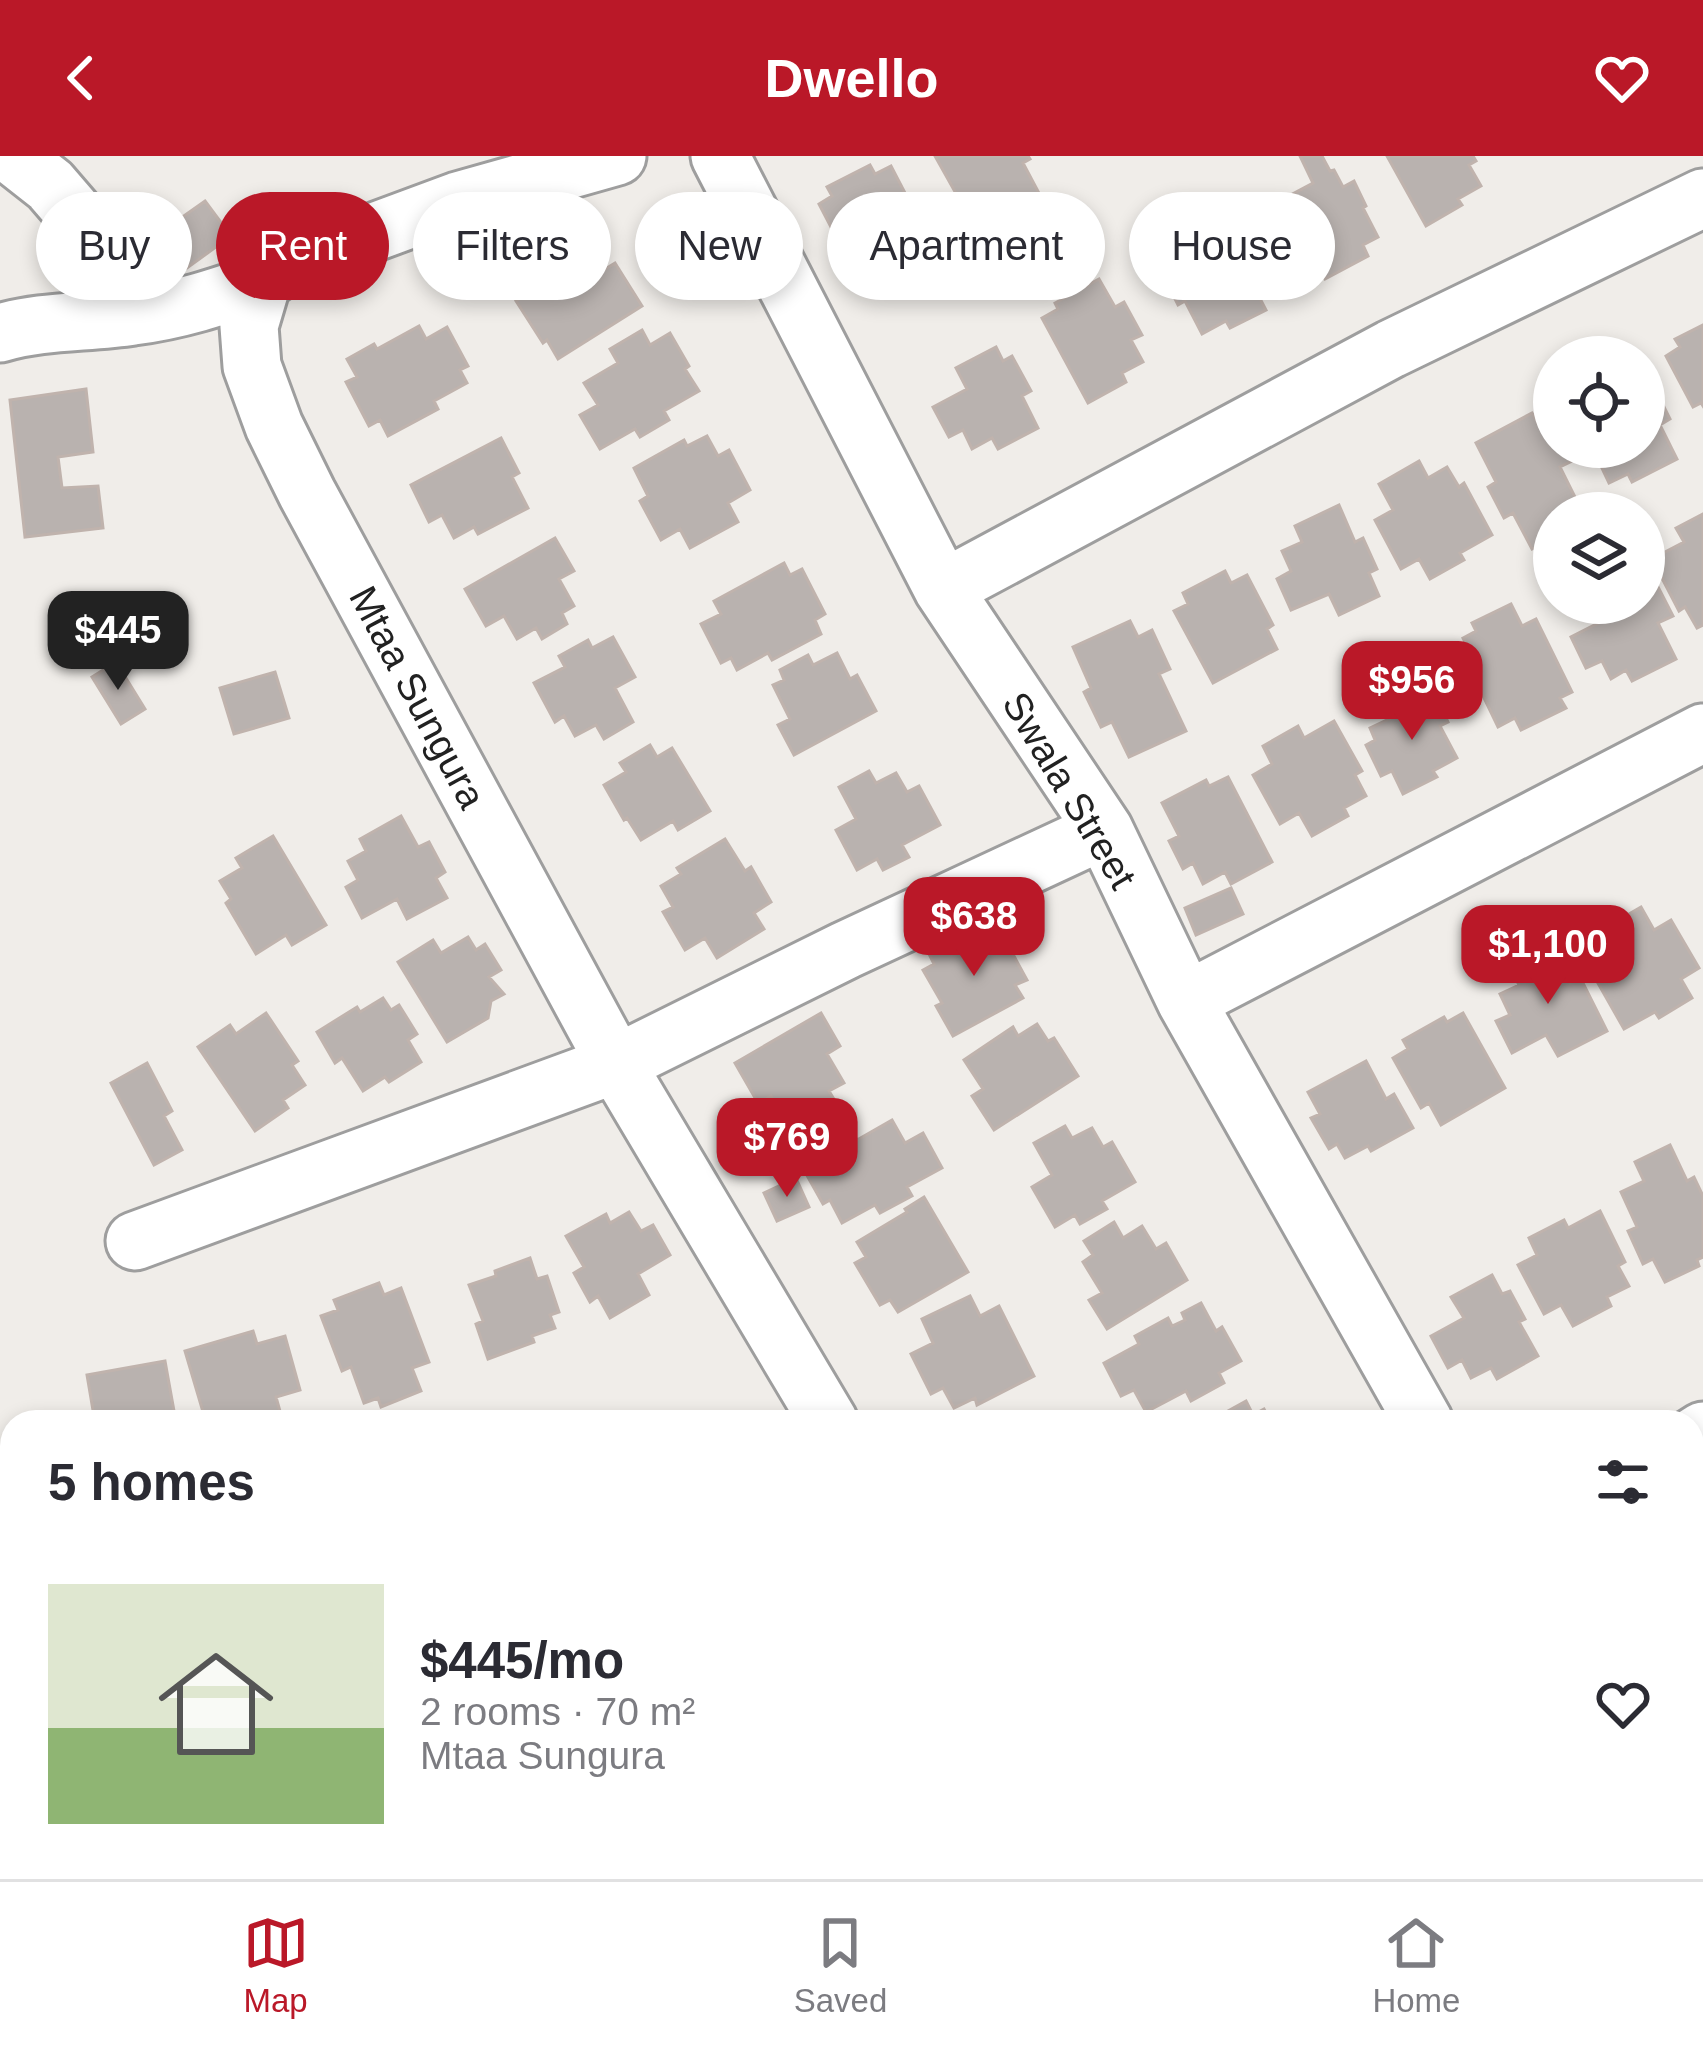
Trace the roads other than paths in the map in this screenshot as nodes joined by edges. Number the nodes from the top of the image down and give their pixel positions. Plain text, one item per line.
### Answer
1 (13, 156) edge
2 (617, 156) edge
3 (720, 156) edge
4 (1703, 198) edge
5 (389, 226) edge
6 (216, 298) edge
7 (257, 300) edge
8 (109, 318) junction
9 (0, 332) edge
10 (943, 589) junction
11 (1703, 734) edge
12 (1103, 830) junction
13 (1186, 1001) junction
14 (616, 1064) junction
15 (135, 1241) dead end
16 (823, 1410) edge
17 (1417, 1410) edge

1 - 8 street
2 - 5 street
3 - 10 street, Swala Street
4 - 10 street
6 - 8 street
7 - 14 street, Mtaa Sungura
8 - 9 street
10 - 12 street, Swala Street
11 - 13 street
12 - 13 street, Swala Street
12 - 14 street
13 - 17 street, Swala Street
14 - 15 street
14 - 16 street, Mtaa Sungura

